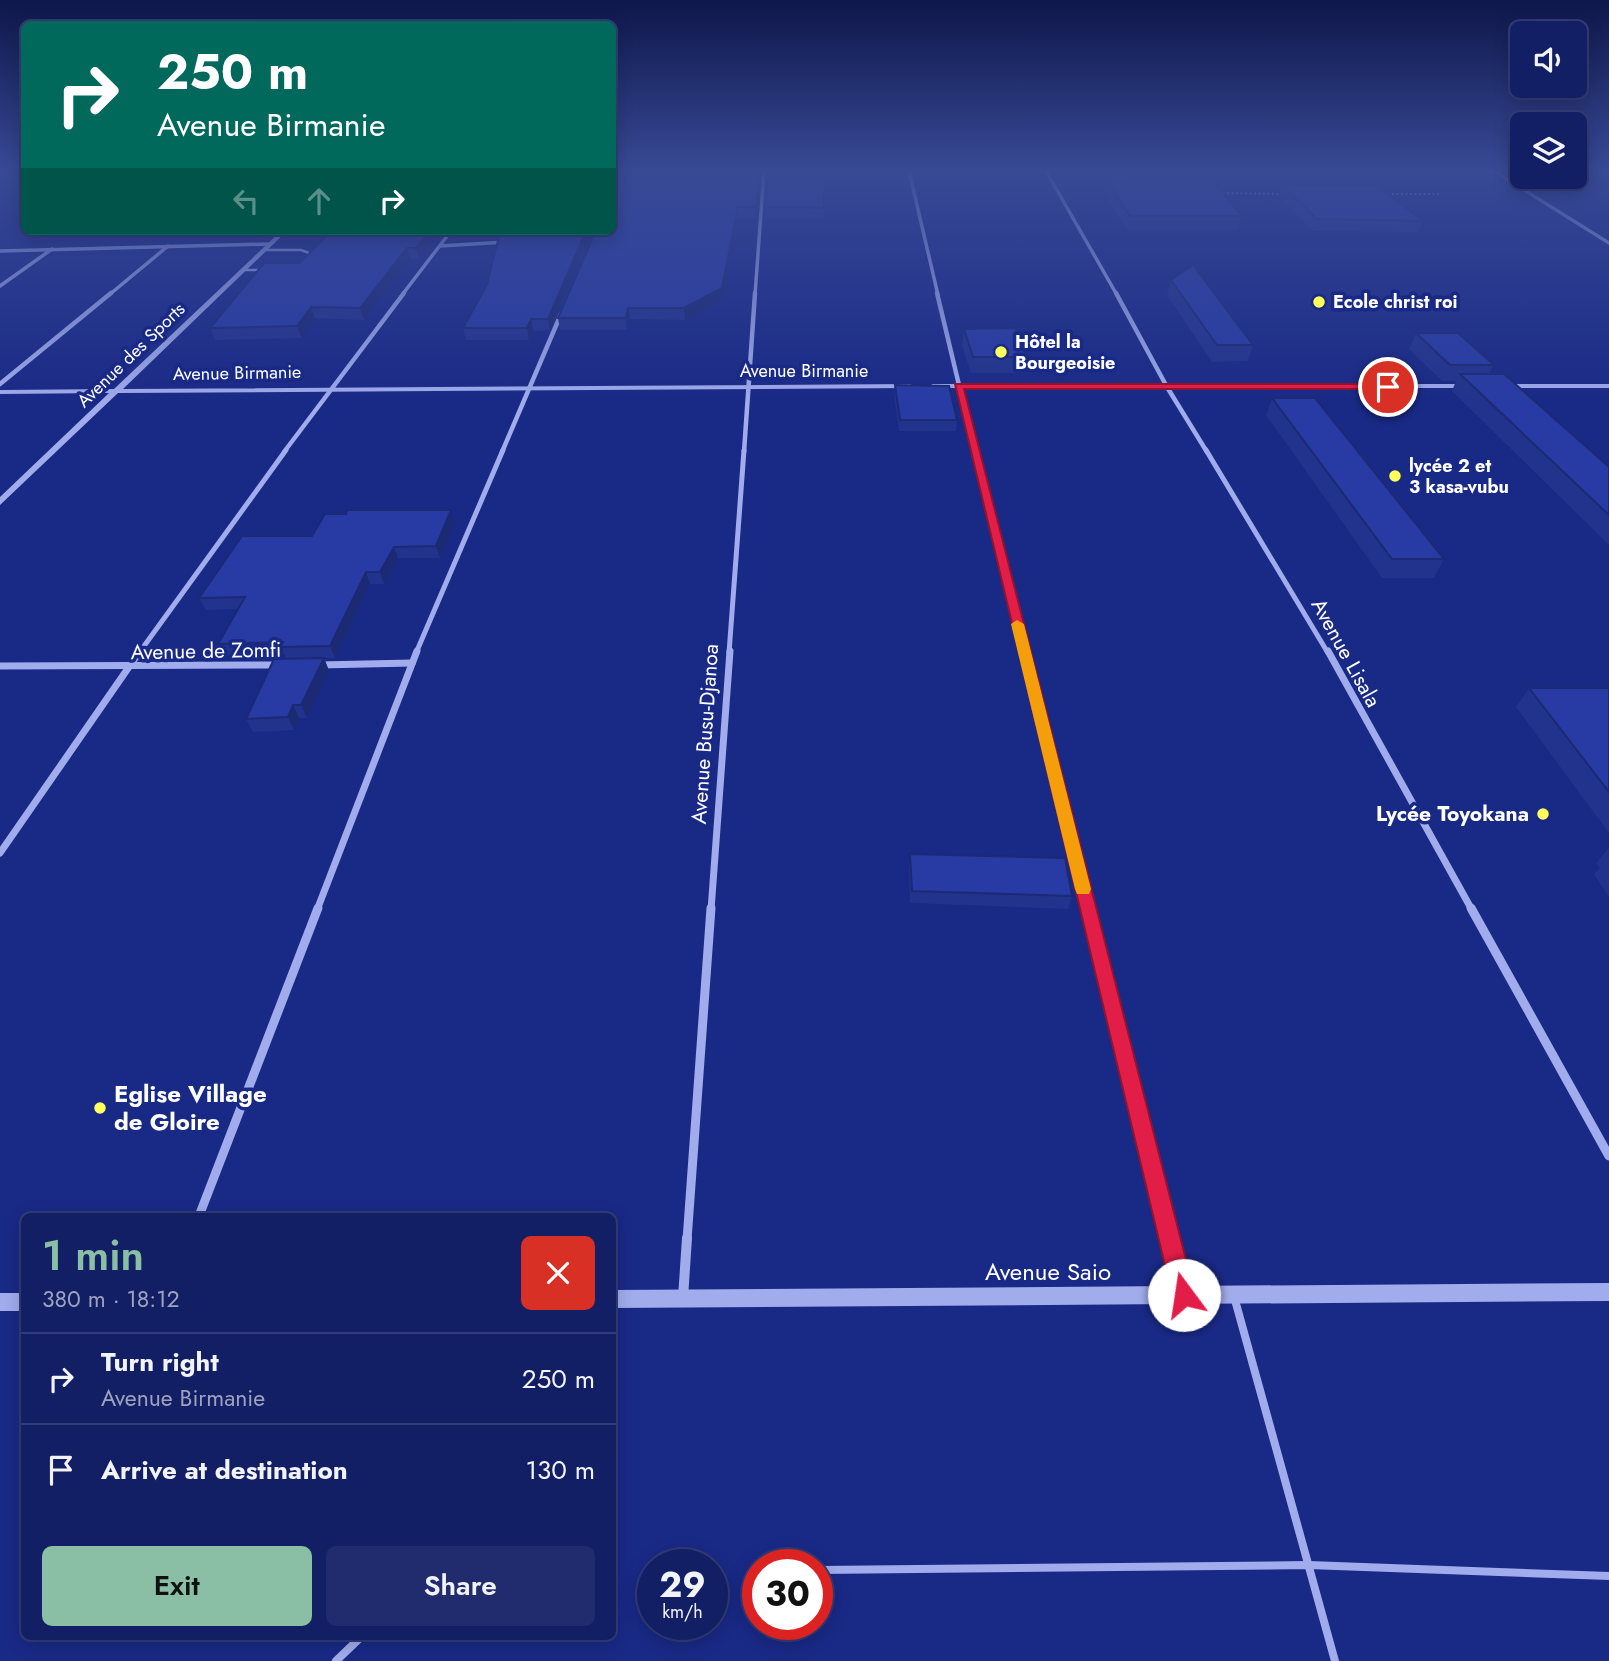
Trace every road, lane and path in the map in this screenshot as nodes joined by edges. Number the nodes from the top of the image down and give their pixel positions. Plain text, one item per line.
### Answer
1 (53, 248) edge
2 (44, 249) edge
3 (165, 249) edge
4 (265, 249) edge
5 (284, 249) edge
6 (438, 249) edge
7 (758, 249) edge
8 (927, 249) edge
9 (1092, 249) edge
10 (0, 251) edge
11 (314, 264) edge
12 (243, 270) junction
13 (267, 270) edge
14 (0, 286) edge
15 (566, 304) edge
16 (0, 384) edge
17 (747, 386) junction
18 (959, 386) junction
19 (1485, 386) edge
20 (1499, 386) edge
21 (1609, 386) edge
22 (1167, 387) junction
23 (330, 388) junction
24 (529, 388) junction
25 (117, 390) junction
26 (0, 392) edge
27 (0, 502) edge
28 (412, 663) junction
29 (289, 665) edge
30 (316, 665) edge
31 (0, 666) edge
32 (126, 668) junction
33 (0, 853) edge
34 (1609, 1156) edge
35 (200, 1213) edge
36 (1609, 1292) edge
37 (1184, 1295) junction
38 (1234, 1295) junction
39 (616, 1299) edge
40 (683, 1299) junction
41 (0, 1302) edge
42 (21, 1302) edge
43 (1308, 1565) junction
44 (833, 1570) edge
45 (1609, 1576) edge
46 (358, 1640) edge
47 (336, 1661) edge
48 (1335, 1661) edge

1 - 14 street
2 - 10 street
3 - 16 street
4 - 12 street, Avenue des Sports
5 - 11 lane
6 - 23 street
7 - 17 street, Avenue Busu-Djanoa
8 - 18 street
9 - 22 street, Avenue Lisala
12 - 13 lane
12 - 25 street, Avenue des Sports
15 - 24 street
17 - 18 street, Avenue Birmanie
17 - 24 street, Avenue Birmanie
17 - 40 street, Avenue Busu-Djanoa
18 - 22 street, Avenue Birmanie
18 - 37 street
19 - 22 street, Avenue Birmanie
20 - 21 street
22 - 34 street, Avenue Lisala
23 - 24 street, Avenue Birmanie
23 - 25 street, Avenue Birmanie
23 - 32 street
24 - 28 street
25 - 26 street, Avenue Birmanie
25 - 27 street, Avenue des Sports
28 - 30 street
28 - 35 street
29 - 32 street, Avenue de Zomfi
31 - 32 street, Avenue de Zomfi
32 - 33 street
36 - 38 street, Avenue Saio
37 - 38 street, Avenue Saio
37 - 40 street, Avenue Saio
38 - 43 lane
39 - 40 street, Avenue Saio
41 - 42 street
43 - 44 lane
43 - 45 lane
43 - 48 lane
46 - 47 lane

